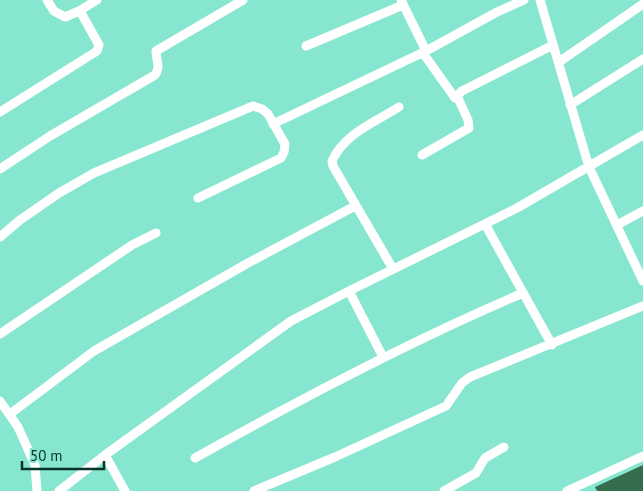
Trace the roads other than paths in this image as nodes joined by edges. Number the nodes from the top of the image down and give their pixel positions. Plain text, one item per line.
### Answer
1 (47, 0) edge
2 (97, 0) edge
3 (243, 0) edge
4 (524, 0) edge
5 (540, 0) edge
6 (402, 2) edge
7 (643, 4) edge
8 (80, 11) junction
9 (553, 45) junction
10 (306, 46) dead end
11 (426, 51) junction
12 (643, 59) edge
13 (560, 62) junction
14 (455, 98) dead end
15 (570, 105) junction
16 (400, 107) dead end
17 (0, 112) edge
18 (273, 124) junction
19 (643, 135) edge
20 (422, 155) dead end
21 (589, 167) junction
22 (0, 169) edge
23 (198, 198) dead end
24 (355, 206) junction
25 (643, 211) edge
26 (485, 224) junction
27 (617, 225) junction
28 (156, 233) dead end
29 (0, 237) edge
30 (393, 269) junction
31 (642, 275) edge
32 (348, 291) junction
33 (523, 292) junction
34 (643, 306) edge
35 (0, 334) edge
36 (552, 344) junction
37 (383, 357) junction
38 (0, 401) edge
39 (10, 414) junction
40 (504, 447) dead end
41 (105, 455) junction
42 (643, 456) edge
43 (194, 458) dead end
44 (37, 491) edge
45 (59, 491) edge
46 (126, 491) edge
47 (254, 491) edge
48 (444, 491) edge
49 (567, 491) edge

1 - 8 street
2 - 8 street
3 - 22 street
4 - 11 street
5 - 9 street
6 - 10 street
6 - 11 street
7 - 13 street
8 - 17 street
9 - 13 street
9 - 20 street
11 - 14 street
11 - 18 street
12 - 15 street
13 - 15 street
15 - 21 street
16 - 24 street
18 - 23 street
18 - 29 street
19 - 21 street
21 - 26 street
21 - 27 street
24 - 30 street
24 - 39 street
25 - 27 street
26 - 30 street
26 - 33 street
27 - 31 street
28 - 35 street
30 - 32 street
32 - 37 street
32 - 41 street
33 - 36 street
33 - 37 street
34 - 36 street
36 - 47 street
37 - 43 street
38 - 39 street
39 - 44 street
40 - 48 street
41 - 45 street
41 - 46 street
42 - 49 street

